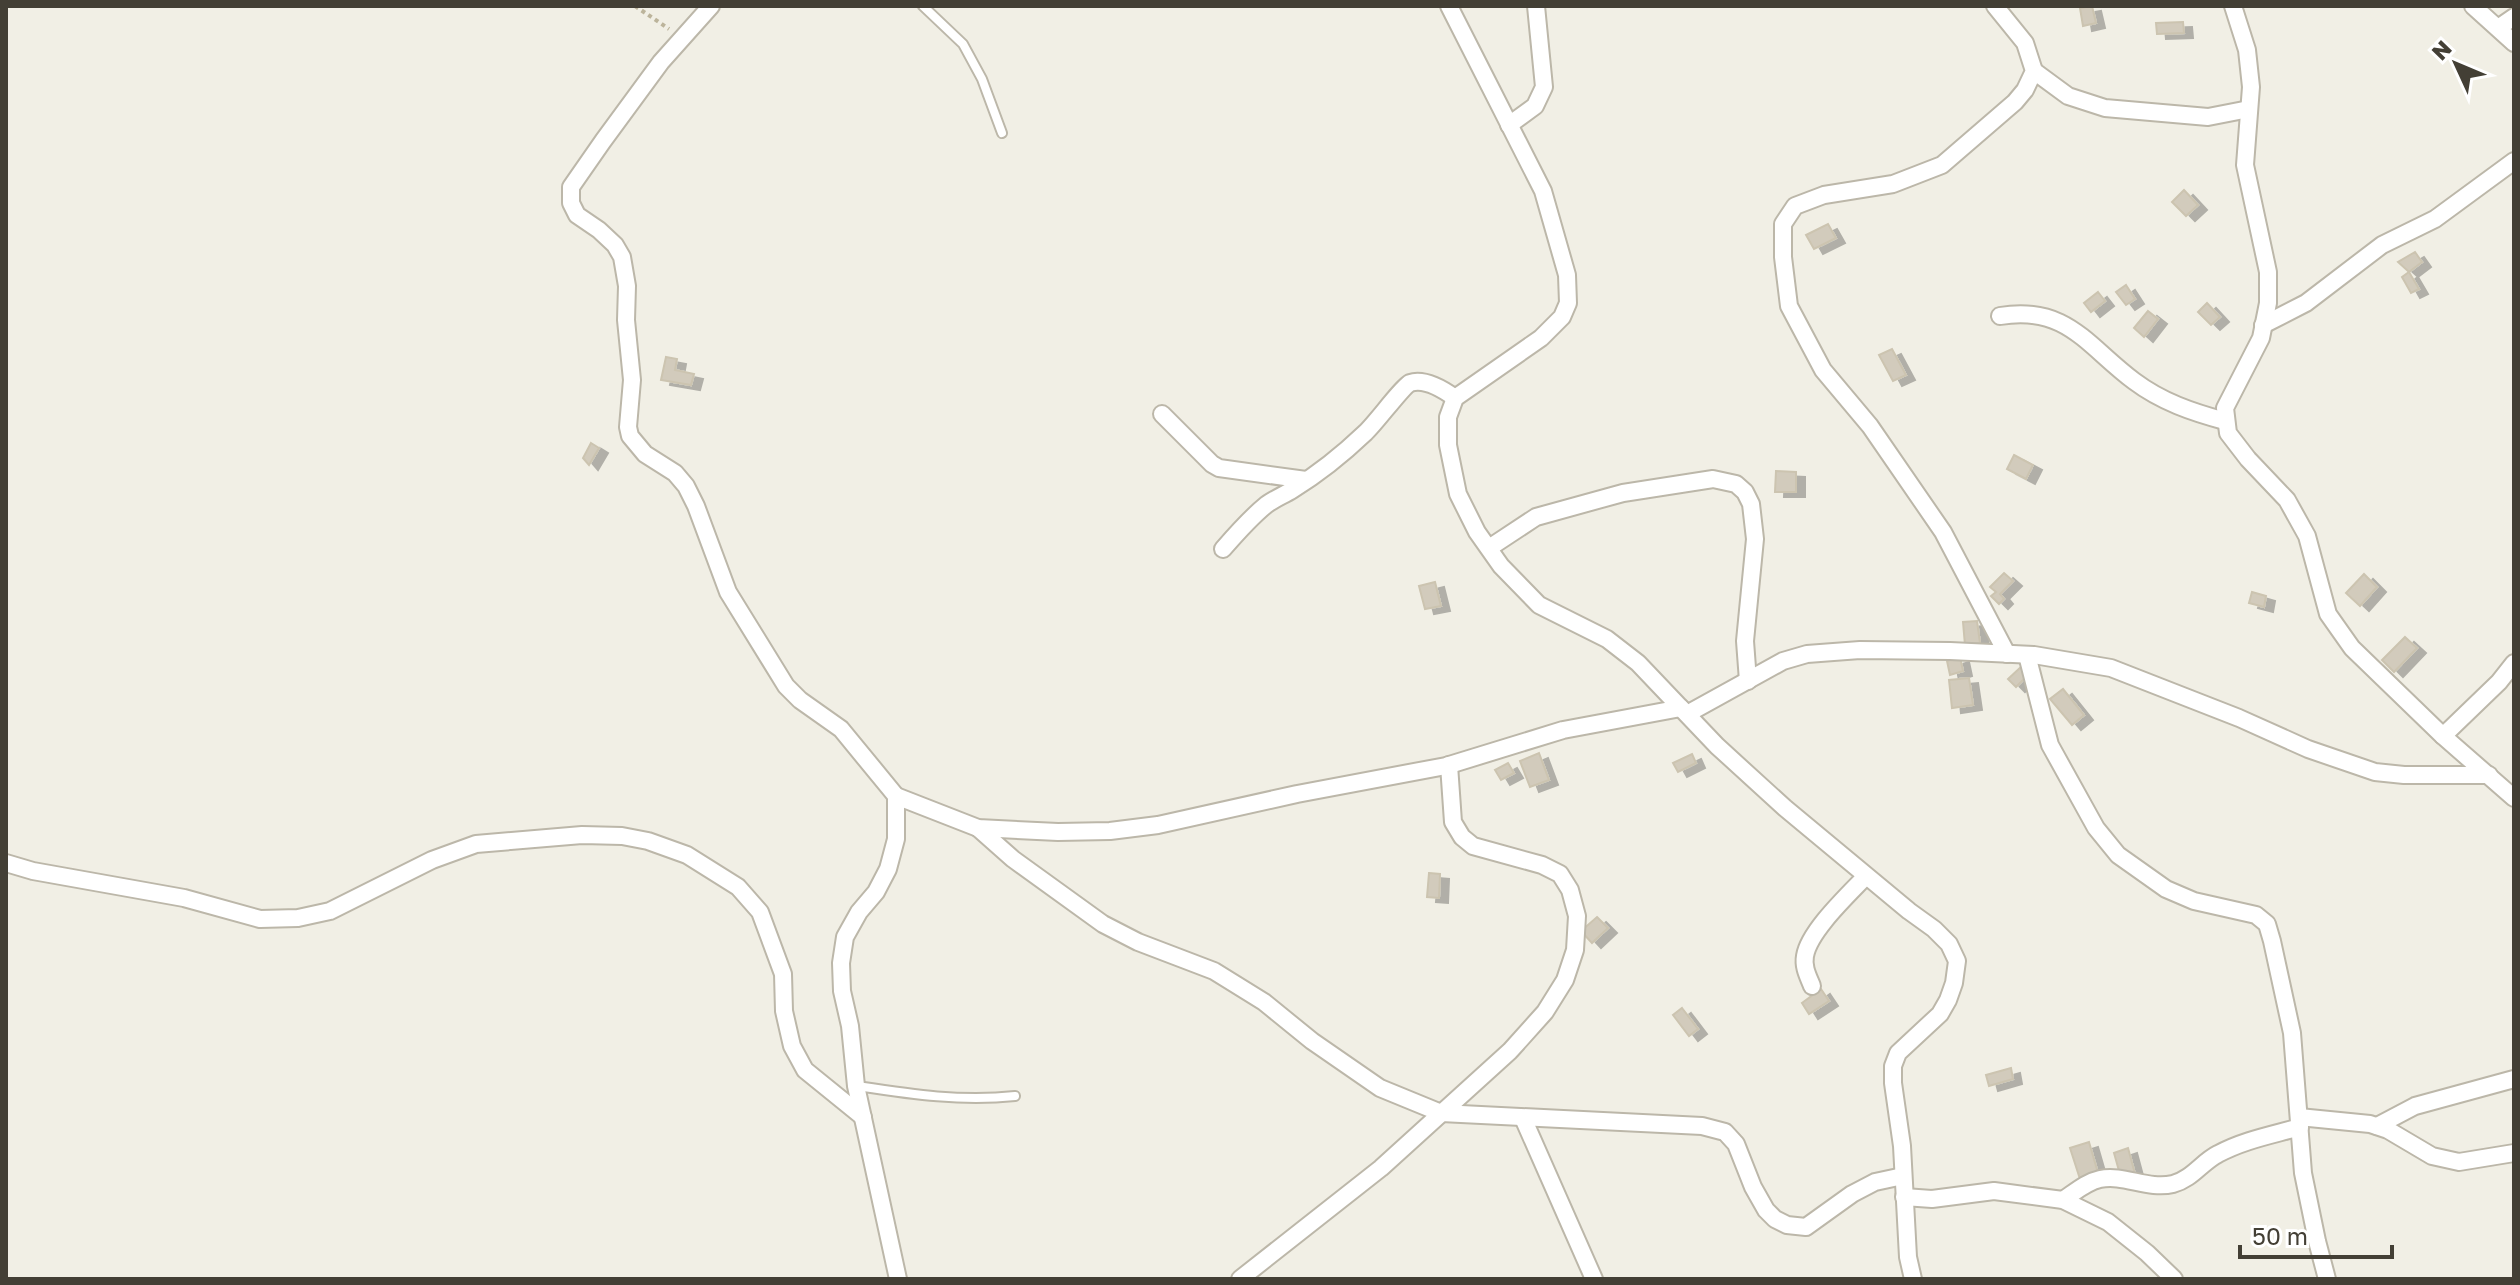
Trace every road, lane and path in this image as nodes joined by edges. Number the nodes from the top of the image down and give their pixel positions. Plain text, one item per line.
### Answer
1 (635, 6) edge
2 (711, 6) edge
3 (923, 6) edge
4 (1449, 6) edge
5 (1536, 6) edge
6 (1995, 6) edge
7 (2233, 6) edge
8 (2473, 6) edge
9 (2514, 17) edge
10 (2498, 28) junction
11 (682, 37) junction
12 (2514, 43) edge
13 (2034, 71) junction
14 (2249, 109) junction
15 (1509, 125) junction
16 (1002, 133) dead end
17 (2514, 161) edge
18 (2000, 316) dead end
19 (2263, 325) junction
20 (1455, 398) junction
21 (1162, 414) dead end
22 (2225, 421) junction
23 (1306, 480) junction
24 (1489, 548) junction
25 (1223, 549) dead end
26 (2007, 654) junction
27 (2027, 655) junction
28 (2514, 663) edge
29 (1748, 681) junction
30 (1684, 711) junction
31 (2443, 736) junction
32 (1449, 765) junction
33 (2489, 775) junction
34 (896, 796) junction
35 (2514, 798) edge
36 (978, 828) junction
37 (6, 863) edge
38 (1866, 876) junction
39 (1812, 986) dead end
40 (2514, 1079) edge
41 (856, 1086) junction
42 (1015, 1096) dead end
43 (1441, 1113) junction
44 (863, 1117) junction
45 (1523, 1118) junction
46 (2300, 1122) junction
47 (2377, 1126) junction
48 (2514, 1153) edge
49 (1903, 1176) junction
50 (1904, 1197) junction
51 (2063, 1200) junction
52 (898, 1279) edge
53 (1240, 1279) edge
54 (1594, 1279) edge
55 (1913, 1279) edge
56 (2174, 1279) edge
57 (2327, 1279) edge

1 - 11 path
2 - 11 street
3 - 16 lane
4 - 15 street
5 - 15 street
6 - 13 street
7 - 14 street
8 - 10 street
9 - 10 street
10 - 12 street
11 - 34 street
13 - 14 street
13 - 26 street
14 - 19 street
15 - 20 street
17 - 19 street
18 - 22 street
19 - 22 street
20 - 23 street
20 - 24 street
21 - 23 street
22 - 31 street
23 - 25 street
24 - 29 street
24 - 30 street
26 - 27 street
26 - 29 street
27 - 33 street
27 - 46 street
28 - 31 street
29 - 30 street
30 - 32 street
30 - 38 street
31 - 33 street
32 - 36 street
32 - 43 street
33 - 35 street
34 - 36 street
34 - 41 street
36 - 43 street
37 - 44 street
38 - 39 street
38 - 49 street
40 - 47 street
41 - 42 lane
41 - 44 street
43 - 45 street
43 - 53 street
44 - 52 street
45 - 49 street
45 - 54 street
46 - 47 street
46 - 51 street
46 - 57 street
47 - 48 street
49 - 50 street
50 - 51 street
50 - 55 street
51 - 56 street

